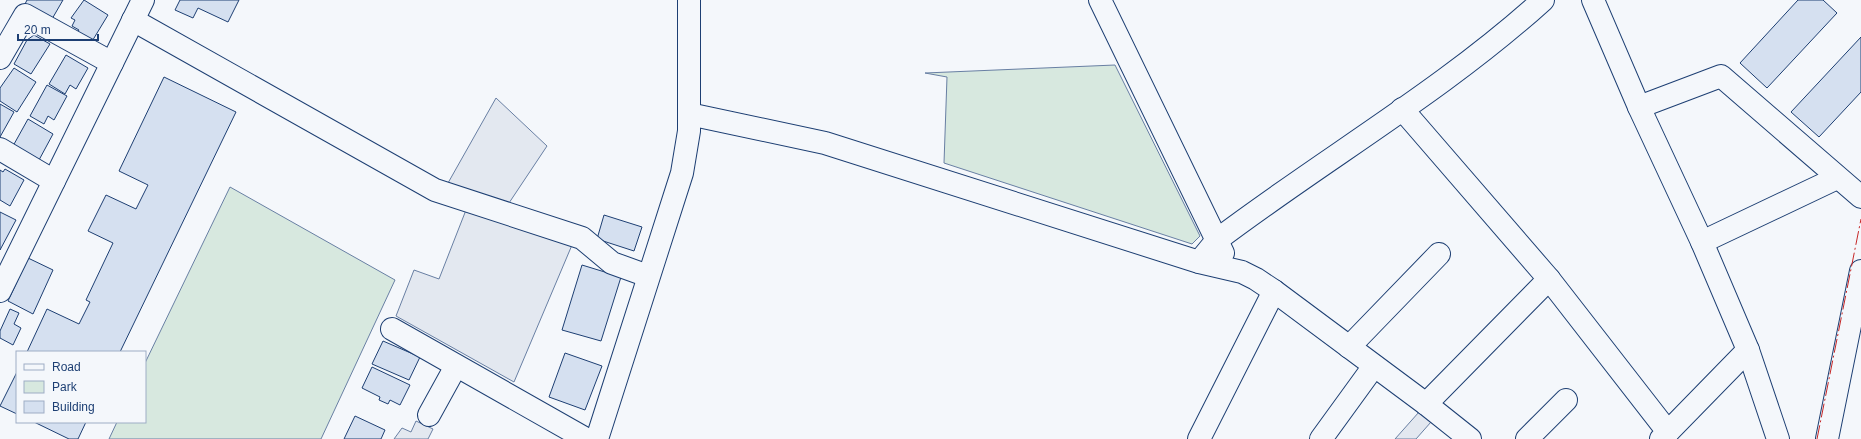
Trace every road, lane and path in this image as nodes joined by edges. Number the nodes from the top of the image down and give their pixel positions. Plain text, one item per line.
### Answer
1 (143, 0) edge
2 (689, 0) edge
3 (1100, 0) edge
4 (1543, 0) edge
5 (1593, 0) edge
6 (133, 20) junction
7 (0, 58) edge
8 (112, 63) junction
9 (1639, 107) junction
10 (1402, 109) junction
11 (689, 114) junction
12 (0, 149) edge
13 (1837, 178) junction
14 (54, 181) junction
15 (1861, 197) edge
16 (1217, 240) junction
17 (1702, 242) junction
18 (1439, 254) dead end
19 (1199, 262) junction
20 (5, 268) edge
21 (1861, 271) edge
22 (1242, 272) junction
23 (648, 276) junction
24 (1549, 279) junction
25 (0, 291) edge
26 (1274, 291) junction
27 (392, 329) dead end
28 (1855, 336) edge
29 (1349, 347) junction
30 (1748, 350) junction
31 (456, 366) junction
32 (1374, 366) junction
33 (1566, 400) dead end
34 (1426, 404) junction
35 (429, 414) dead end
36 (1665, 436) edge
37 (586, 439) edge
38 (597, 439) edge
39 (1199, 439) edge
40 (1321, 439) edge
41 (1470, 439) edge
42 (1527, 439) edge
43 (1778, 439) edge
44 (1827, 439) edge

1 - 6 street
2 - 11 street
3 - 16 street
4 - 10 street
5 - 9 street
6 - 8 street
6 - 23 street
7 - 8 street
8 - 14 street
9 - 13 street
9 - 17 street
10 - 16 street
10 - 24 street
11 - 19 street
11 - 23 street
12 - 14 street
13 - 15 street
13 - 17 street
14 - 20 street
16 - 19 street
16 - 22 street
17 - 30 street
18 - 29 street
19 - 22 street
20 - 25 street
21 - 28 street
22 - 26 street
23 - 38 street
24 - 34 street
24 - 36 street
26 - 29 street
26 - 39 street
27 - 31 street
28 - 44 street
29 - 32 street
30 - 36 street
30 - 43 street
31 - 35 street
31 - 37 street
32 - 34 street
32 - 40 street
33 - 42 street
34 - 41 street

